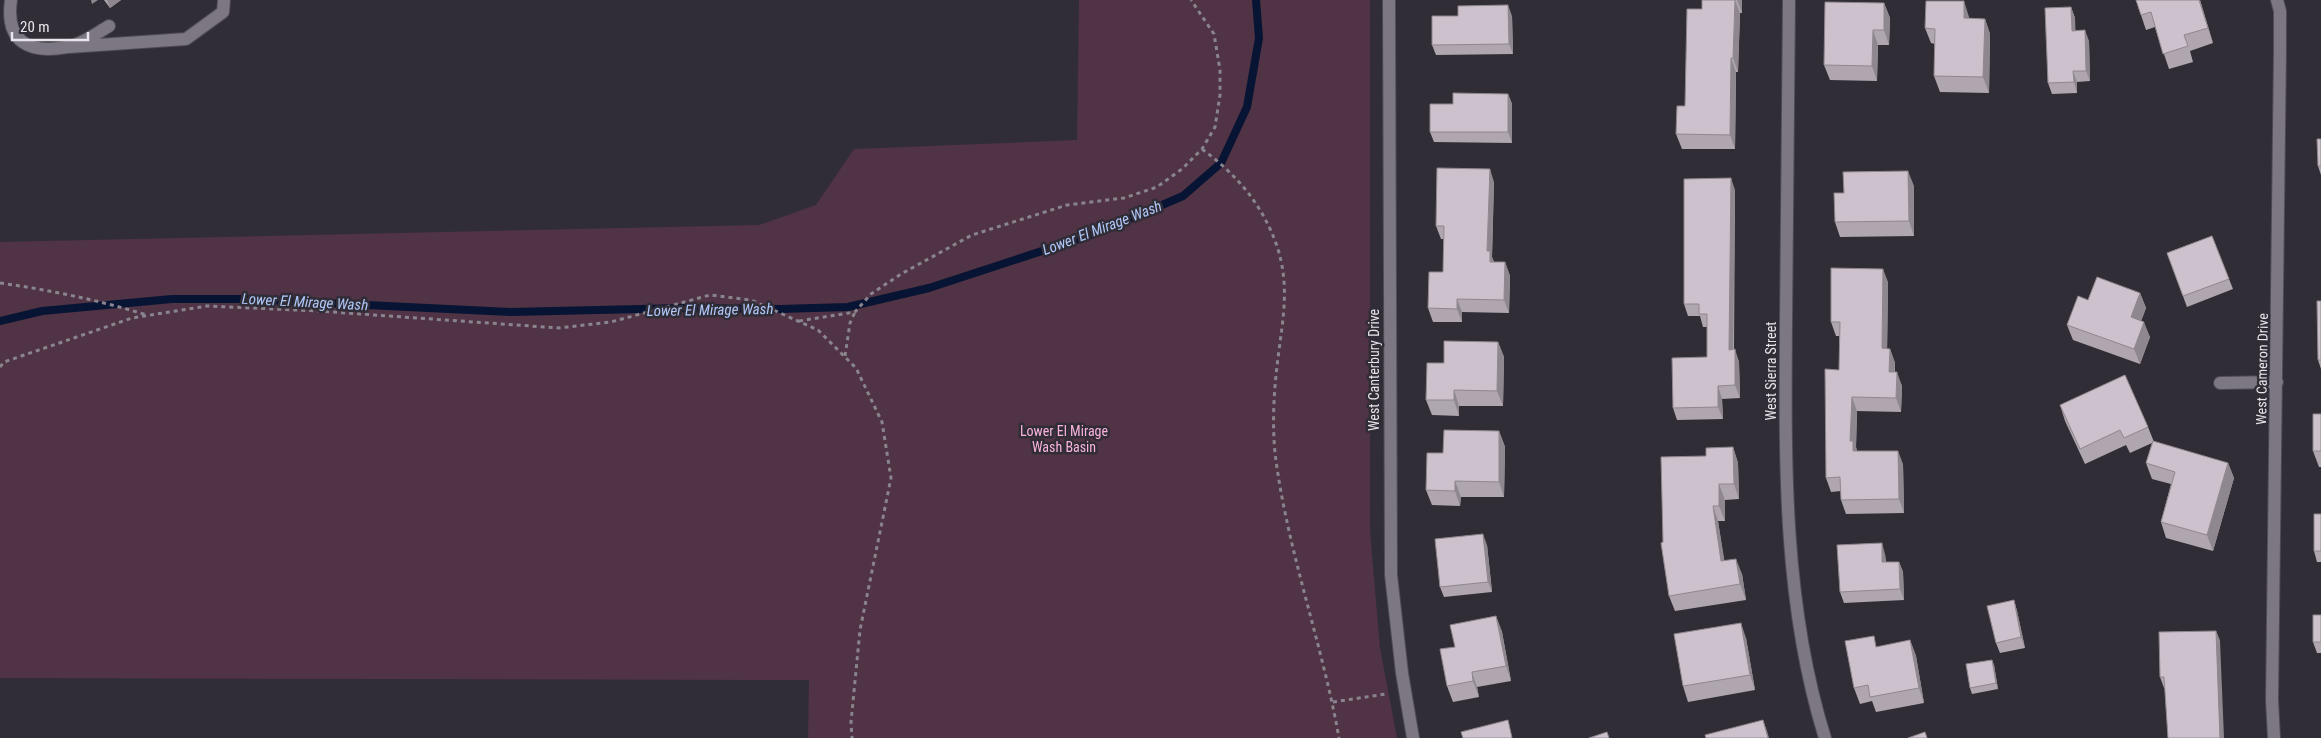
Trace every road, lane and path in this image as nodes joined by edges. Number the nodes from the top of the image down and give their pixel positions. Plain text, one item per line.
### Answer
1 (11, 0) edge
2 (224, 0) edge
3 (1191, 0) edge
4 (1389, 0) edge
5 (1789, 0) edge
6 (2277, 0) edge
7 (108, 26) dead end
8 (68, 47) junction
9 (1202, 148) junction
10 (0, 283) edge
11 (855, 312) junction
12 (147, 316) junction
13 (798, 321) junction
14 (845, 357) junction
15 (0, 366) edge
16 (2277, 382) junction
17 (2220, 383) dead end
18 (1405, 692) junction
19 (1333, 702) junction
20 (852, 738) edge
21 (1339, 738) edge
22 (1413, 738) edge
23 (1825, 738) edge
24 (2274, 738) edge

1 - 8 street
2 - 8 street
3 - 9 path
4 - 18 street, West Canterbury Drive
5 - 23 street, West Sierra Street
6 - 16 street, West Cameron Drive
7 - 8 street
9 - 11 path
9 - 19 path
10 - 12 path
11 - 13 path
11 - 14 path
12 - 13 path
12 - 15 path
13 - 14 path
14 - 20 path
16 - 17 street
16 - 24 street, West Cameron Drive
18 - 19 path
18 - 22 street, West Canterbury Drive
19 - 21 path

